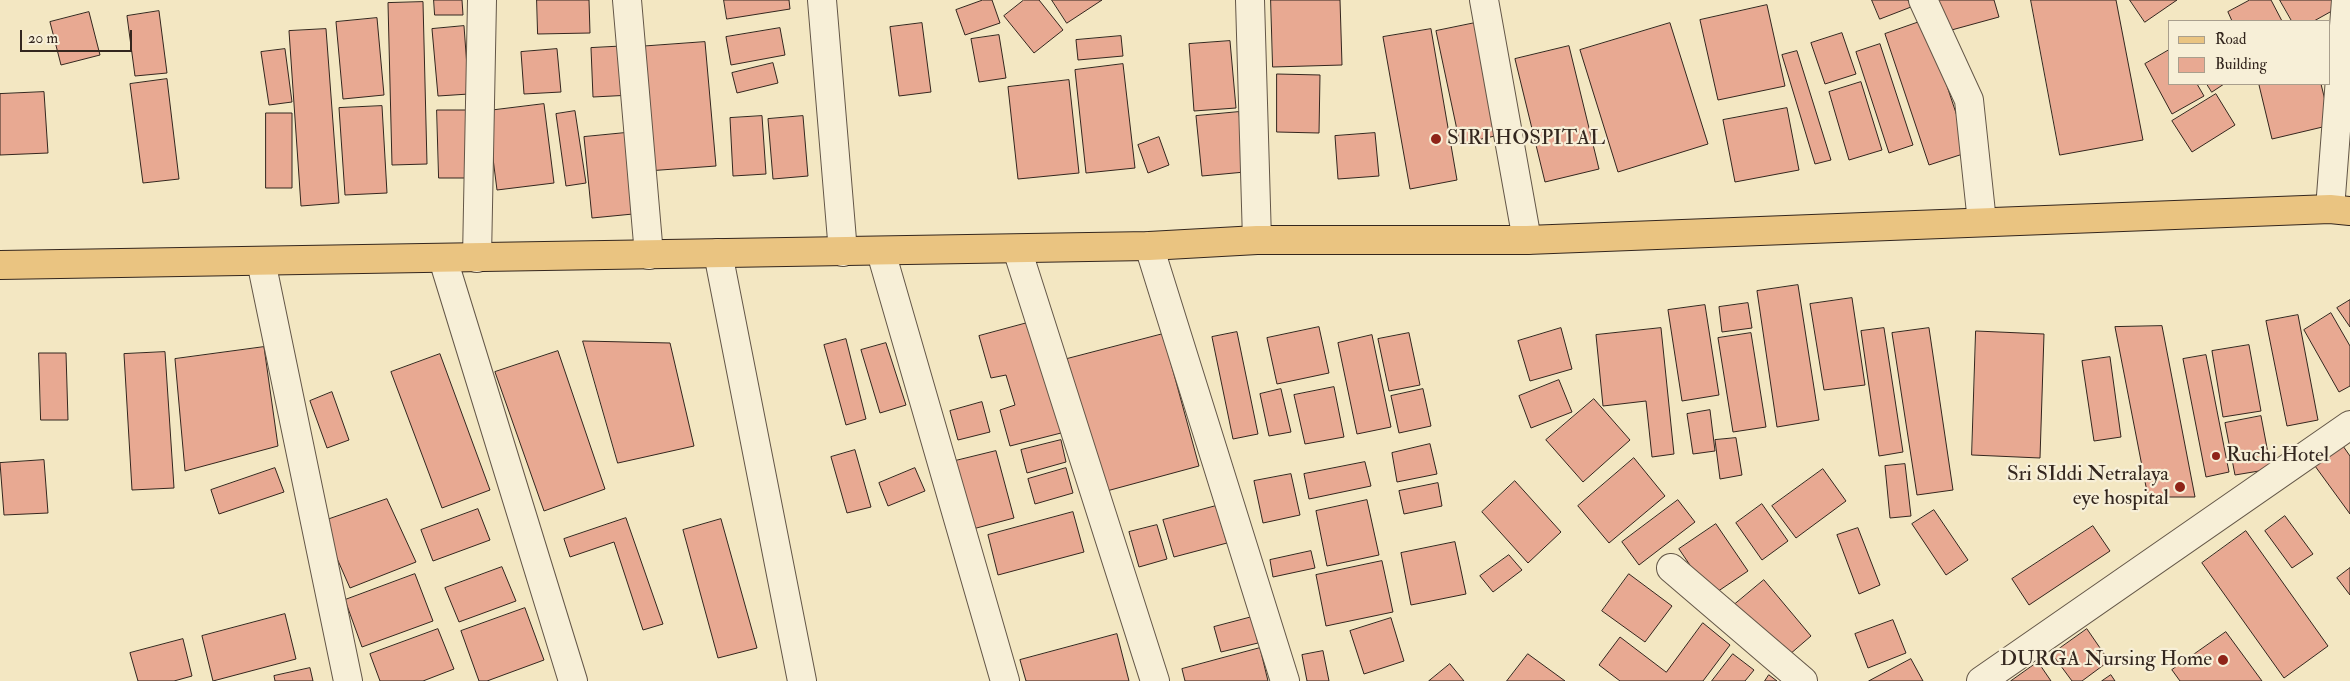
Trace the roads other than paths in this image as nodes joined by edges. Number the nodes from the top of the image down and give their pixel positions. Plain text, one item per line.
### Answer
1 (482, 0) edge
2 (627, 0) edge
3 (1250, 0) edge
4 (1484, 0) edge
5 (1923, 0) edge
6 (2346, 0) edge
7 (829, 3) edge
8 (2340, 210) edge
9 (1982, 222) junction
10 (1257, 240) junction
11 (1527, 240) junction
12 (1149, 246) junction
13 (1018, 249) junction
14 (843, 252) junction
15 (881, 252) junction
16 (718, 253) junction
17 (649, 255) junction
18 (477, 258) junction
19 (443, 259) junction
20 (261, 261) junction
21 (0, 265) edge
22 (2350, 425) edge
23 (1671, 568) dead end
24 (348, 681) edge
25 (573, 681) edge
26 (802, 681) edge
27 (1005, 681) edge
28 (1155, 681) edge
29 (1285, 681) edge
30 (1803, 681) edge
31 (1981, 681) edge

1 - 18 street
2 - 17 street
3 - 10 street
4 - 11 street
5 - 9 street
6 - 8 street
7 - 14 street
8 - 9 main road
9 - 11 main road
10 - 11 main road
10 - 12 main road
12 - 13 main road
12 - 29 street
13 - 15 main road
13 - 28 street
14 - 15 main road
14 - 16 main road
15 - 27 street
16 - 17 main road
16 - 26 street
17 - 18 main road
18 - 19 main road
19 - 20 main road
19 - 25 street
20 - 21 main road
20 - 24 street
22 - 31 street
23 - 30 street

